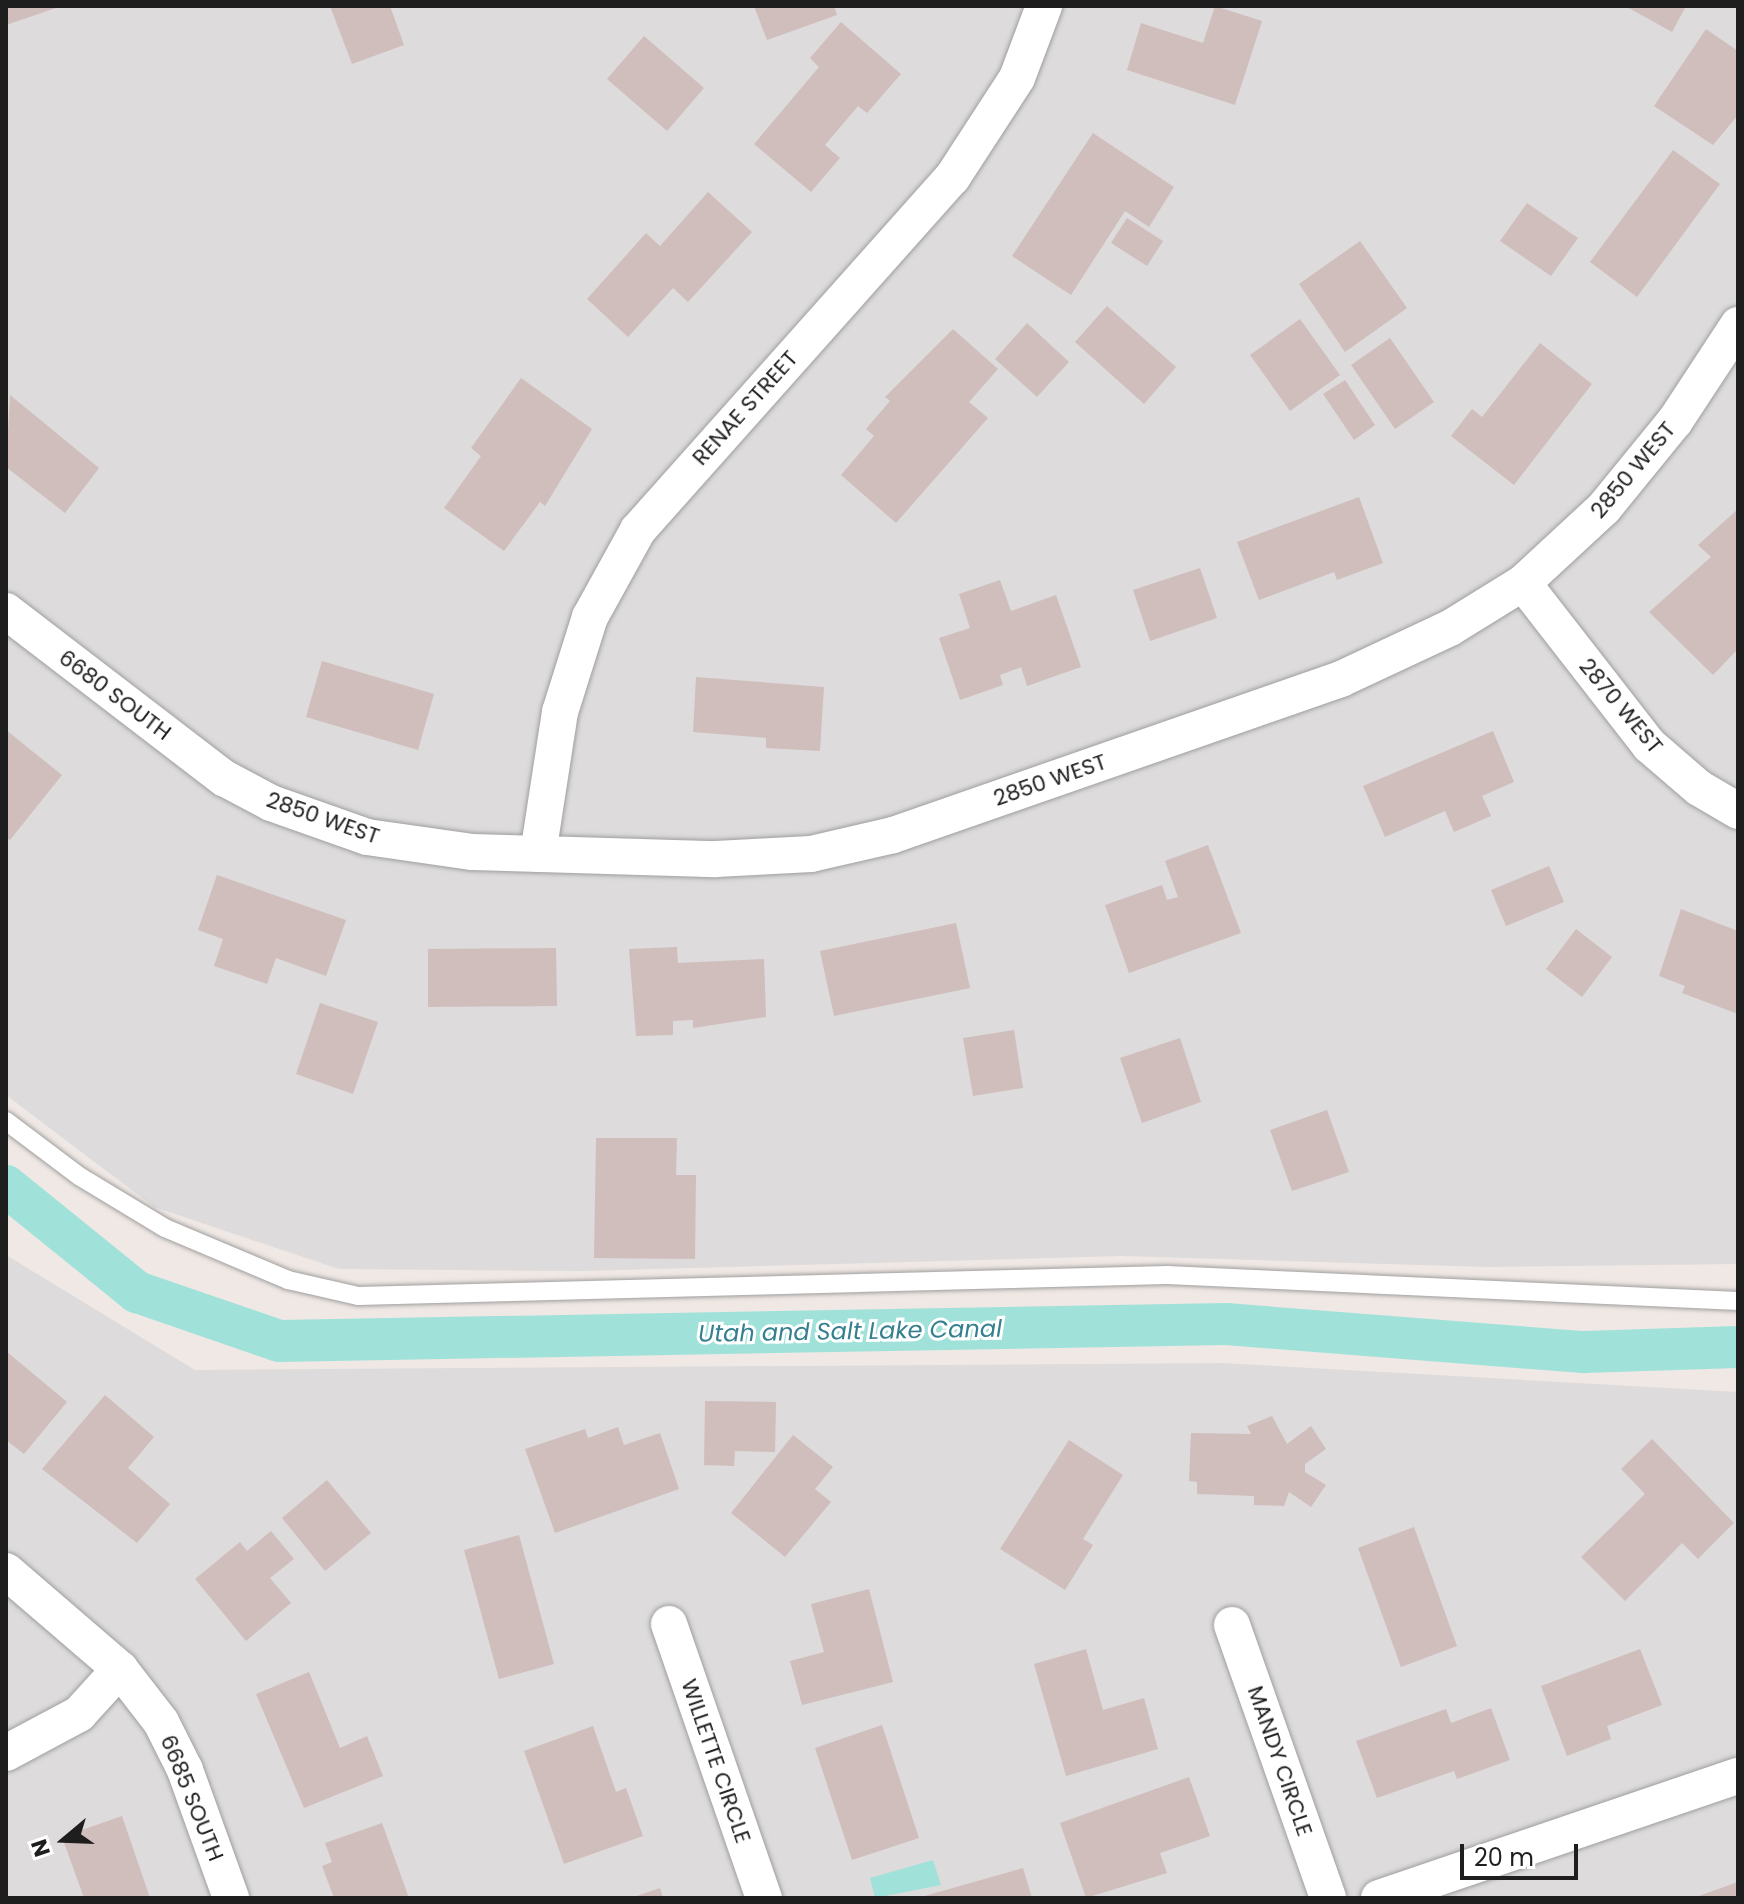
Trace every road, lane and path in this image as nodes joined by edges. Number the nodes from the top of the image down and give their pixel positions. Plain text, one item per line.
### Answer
1 (1044, 6) edge
2 (1738, 325) edge
3 (1523, 583) junction
4 (6, 611) edge
5 (224, 778) joint
6 (1738, 811) edge
7 (538, 854) junction
8 (6, 1121) edge
9 (1738, 1301) edge
10 (6, 1571) edge
11 (669, 1624) dead end
12 (1232, 1625) dead end
13 (120, 1669) junction
14 (6, 1753) edge
15 (1738, 1776) edge
16 (231, 1898) edge
17 (764, 1898) edge
18 (1328, 1898) edge
19 (1379, 1898) edge

1 - 7 street, RENAE STREET
2 - 3 street, 2850 WEST
3 - 6 street, 2870 WEST
3 - 7 street, 2850 WEST
4 - 5 street, 6680 SOUTH
5 - 7 street, 2850 WEST
8 - 9 lane
10 - 13 street, 6685 SOUTH
11 - 17 street, WILLETTE CIRCLE
12 - 18 street, MANDY CIRCLE
13 - 14 street
13 - 16 street, 6685 SOUTH
15 - 19 street

